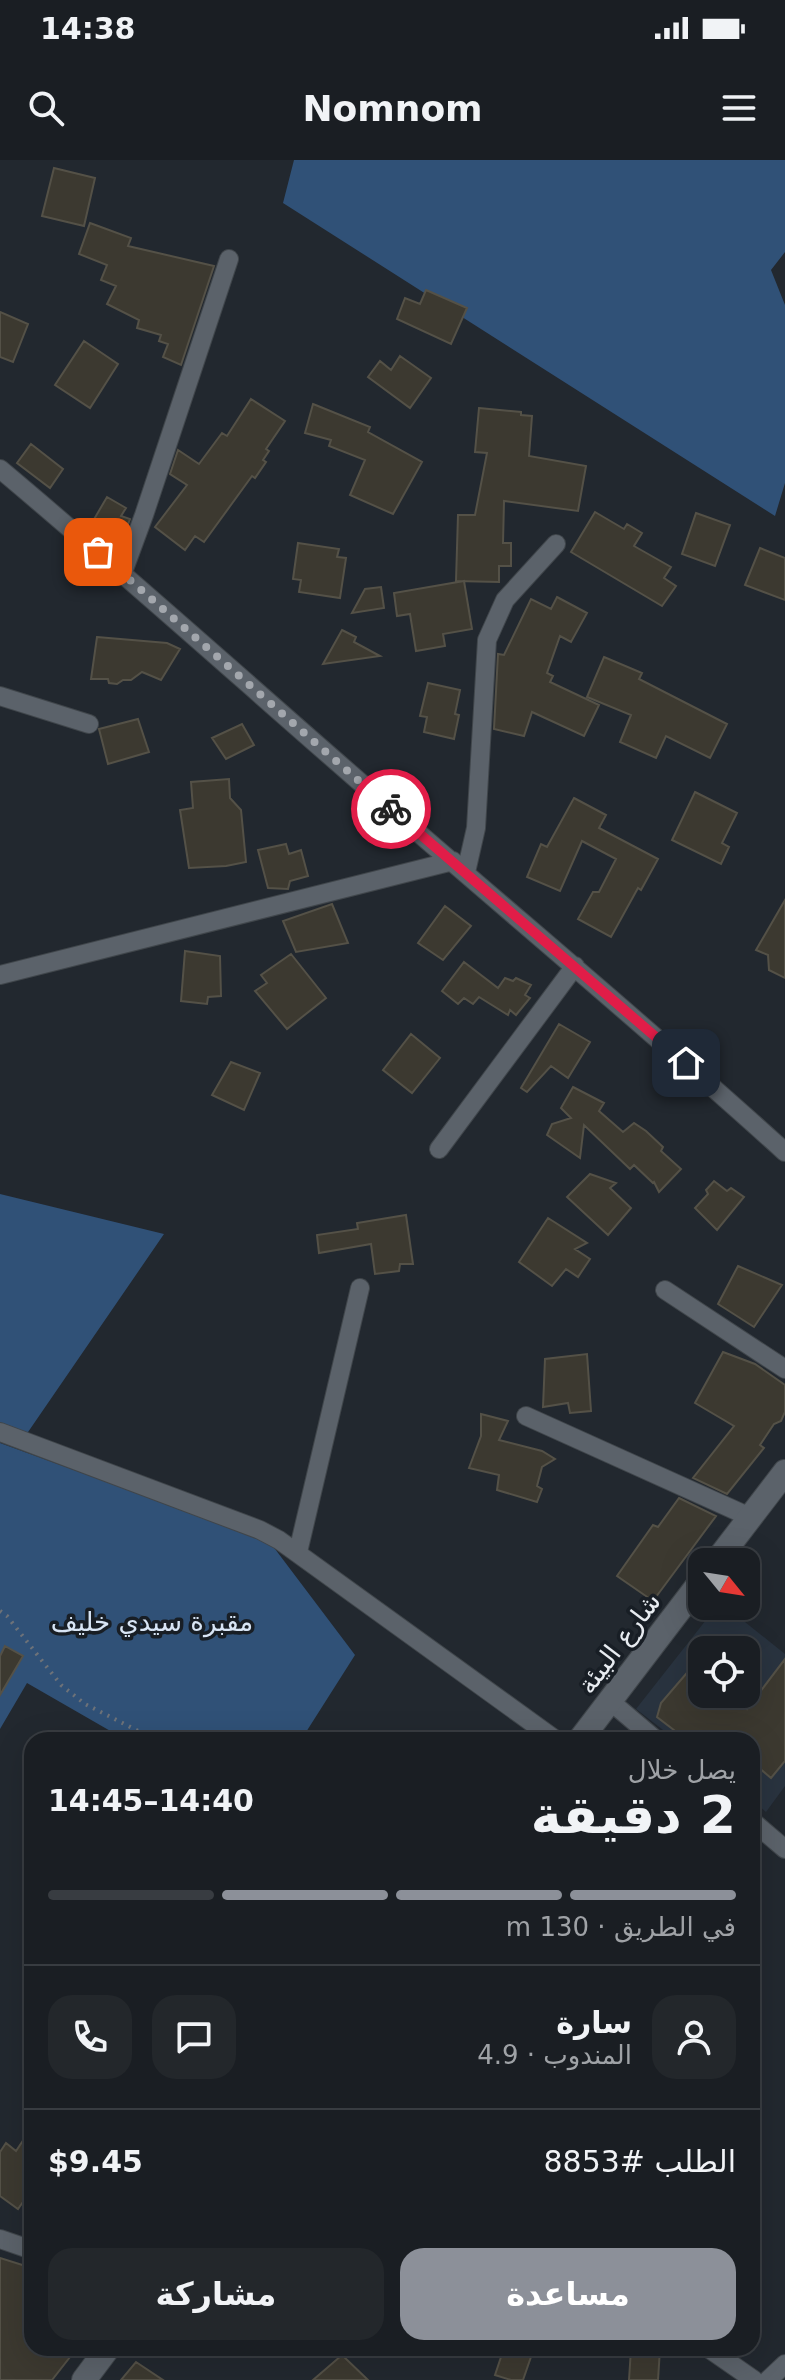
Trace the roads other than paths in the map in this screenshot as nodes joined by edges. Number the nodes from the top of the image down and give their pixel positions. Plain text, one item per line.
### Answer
1 (229, 259) dead end
2 (0, 469) edge
3 (556, 544) dead end
4 (123, 572) junction
5 (0, 696) edge
6 (89, 724) dead end
7 (459, 866) junction
8 (575, 966) junction
9 (0, 975) edge
10 (439, 1149) dead end
11 (785, 1152) edge
12 (360, 1288) dead end
13 (665, 1290) dead end
14 (785, 1369) edge
15 (526, 1416) dead end
16 (0, 1432) edge
17 (785, 1472) edge
18 (750, 1517) junction
19 (727, 1548) edge
20 (298, 1552) junction
21 (688, 1598) edge
22 (610, 1701) junction
23 (545, 1732) edge
24 (586, 1732) edge
25 (647, 1732) edge
26 (760, 1828) edge
27 (785, 1849) edge
28 (0, 2239) edge
29 (24, 2247) edge
30 (102, 2356) edge
31 (720, 2356) edge
32 (785, 2364) edge
33 (84, 2380) edge
34 (754, 2380) edge
35 (768, 2380) edge

1 - 4 street
2 - 4 street
3 - 7 street
4 - 7 street
5 - 6 street
7 - 8 street
7 - 9 street
8 - 10 street
8 - 11 street
12 - 20 street
13 - 14 street
15 - 18 street
16 - 20 street
17 - 18 street
18 - 19 street
20 - 23 street
21 - 22 street, شارع البيئة
22 - 24 street, شارع البيئة
22 - 25 street
26 - 27 street
28 - 29 street
30 - 33 street
31 - 34 street
32 - 35 street

